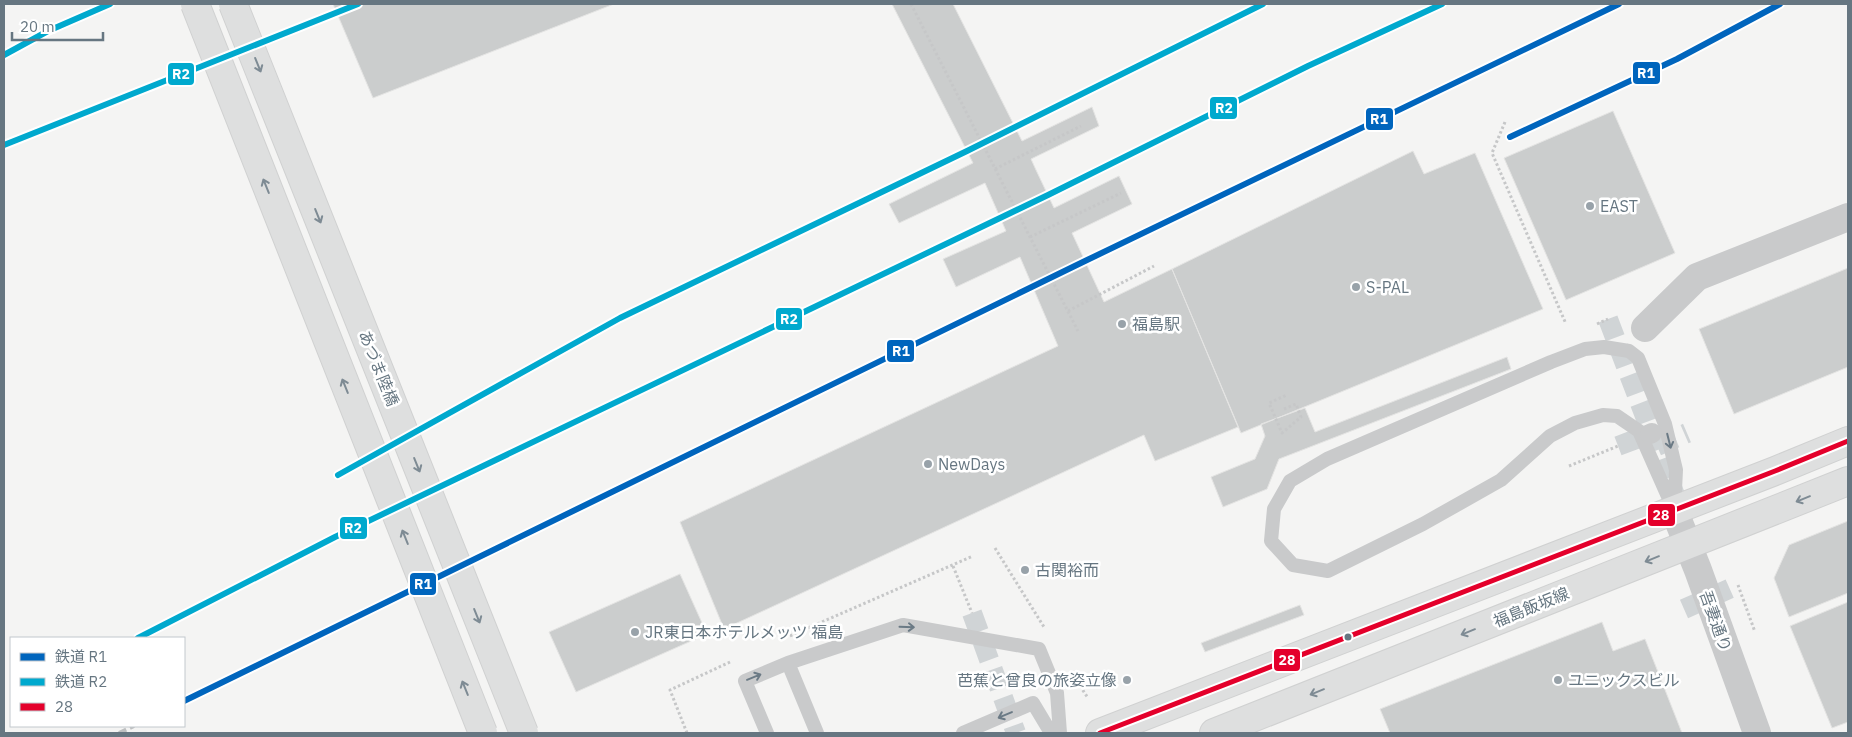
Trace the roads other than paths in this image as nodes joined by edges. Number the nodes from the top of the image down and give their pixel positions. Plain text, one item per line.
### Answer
1 (195, 4) edge
2 (233, 4) edge
3 (1848, 217) edge
4 (1645, 328) dead end
5 (1848, 440) edge
6 (1848, 481) edge
7 (1674, 510) junction
8 (1688, 545) junction
9 (788, 663) junction
10 (1057, 693) junction
11 (1033, 703) junction
12 (483, 733) edge
13 (524, 733) edge
14 (767, 733) edge
15 (817, 733) edge
16 (963, 733) edge
17 (1051, 733) edge
18 (1060, 733) edge
19 (1100, 733) edge
20 (1214, 733) edge
21 (1757, 733) edge

12 -> 1 main road, bridge
2 -> 13 main road, あづま陸橋, bridge
3 - 4 street
5 - 7 main road
6 -> 8 main road, 福島飯坂線
7 -> 7 lane
7 - 8 street, 吾妻通り
7 - 19 main road
8 -> 20 main road, 福島飯坂線
8 - 21 street, 吾妻通り
9 -> 10 lane
14 -> 9 lane
9 - 15 lane
10 - 11 lane
10 - 18 lane
11 -> 16 lane
11 - 17 lane

